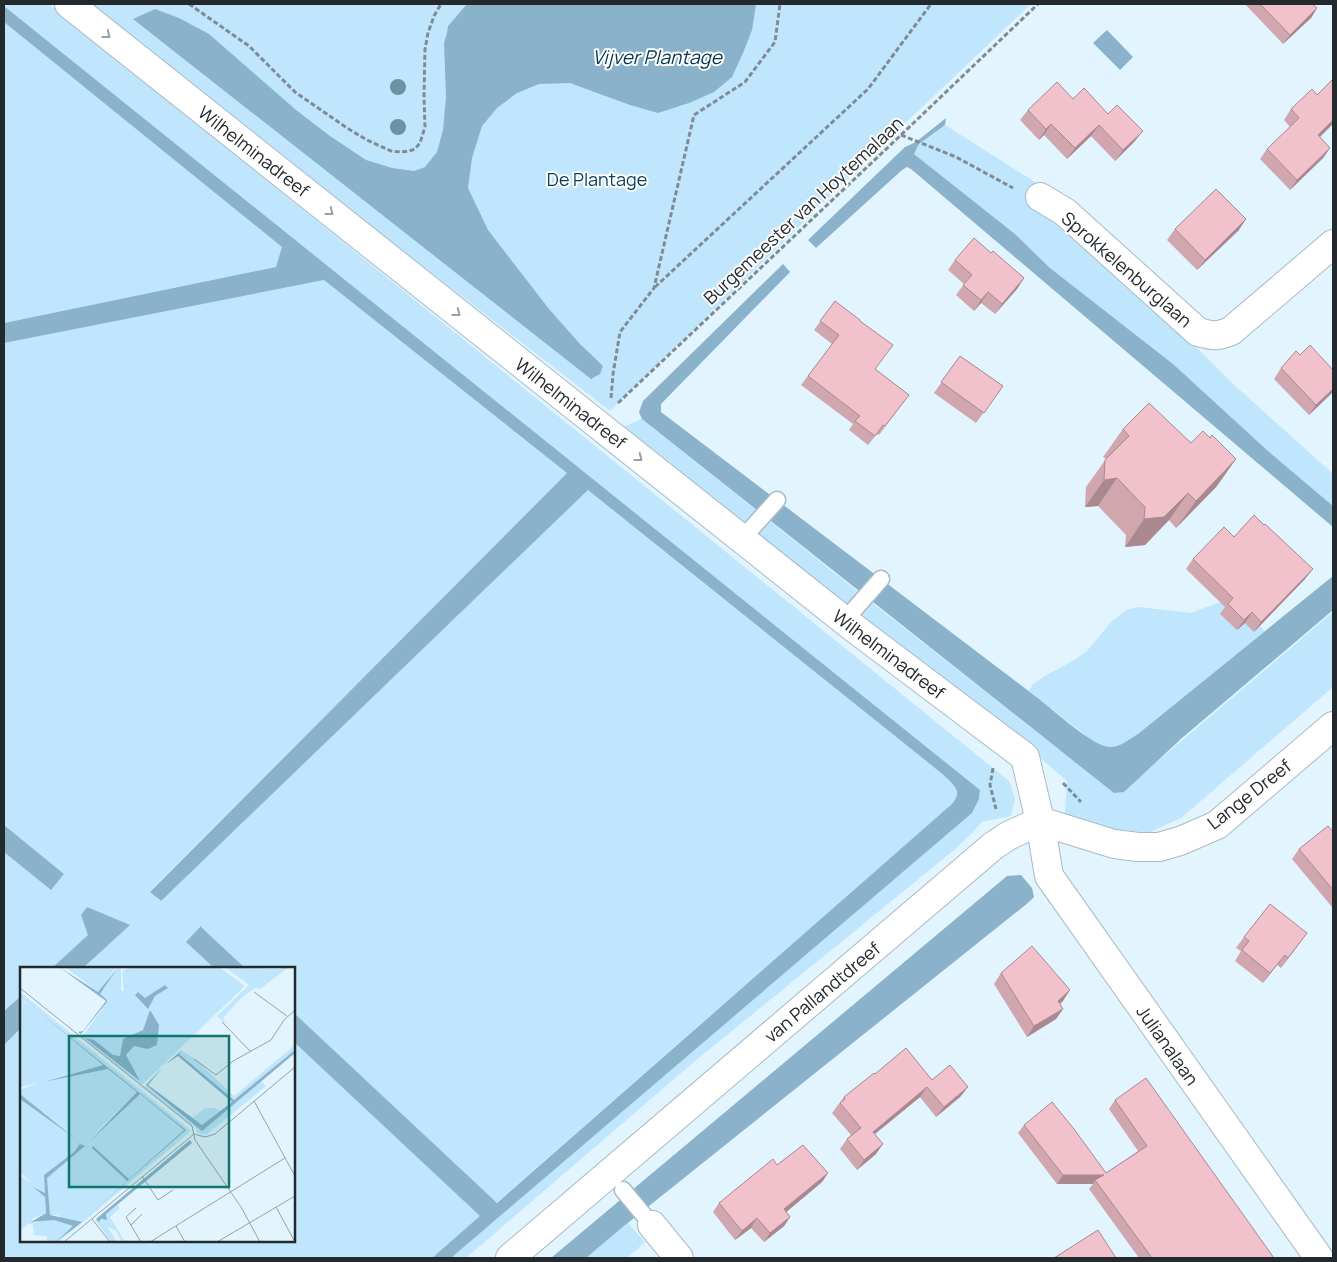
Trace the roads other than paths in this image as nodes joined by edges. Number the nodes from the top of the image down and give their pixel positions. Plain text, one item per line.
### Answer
1 (69, 4) edge
2 (1040, 196) road end
3 (1333, 244) edge
4 (778, 500) dead end
5 (742, 539) junction
6 (881, 579) dead end
7 (844, 620) junction
8 (1333, 726) edge
9 (1040, 822) junction
10 (617, 1182) junction
11 (652, 1225) joint
12 (510, 1258) edge
13 (679, 1258) edge
14 (1319, 1258) edge

1 -> 5 street, Wilhelminadreef
2 - 3 street, Sprokkelenburglaan
4 - 5 lane
5 - 7 street, Wilhelminadreef
6 - 7 lane
7 - 9 street, Wilhelminadreef
8 - 9 street, Lange Dreef
9 - 10 street, van Pallandtdreef
9 - 14 street, Julianalaan
10 - 11 lane
10 - 12 street, van Pallandtdreef
11 - 13 street

